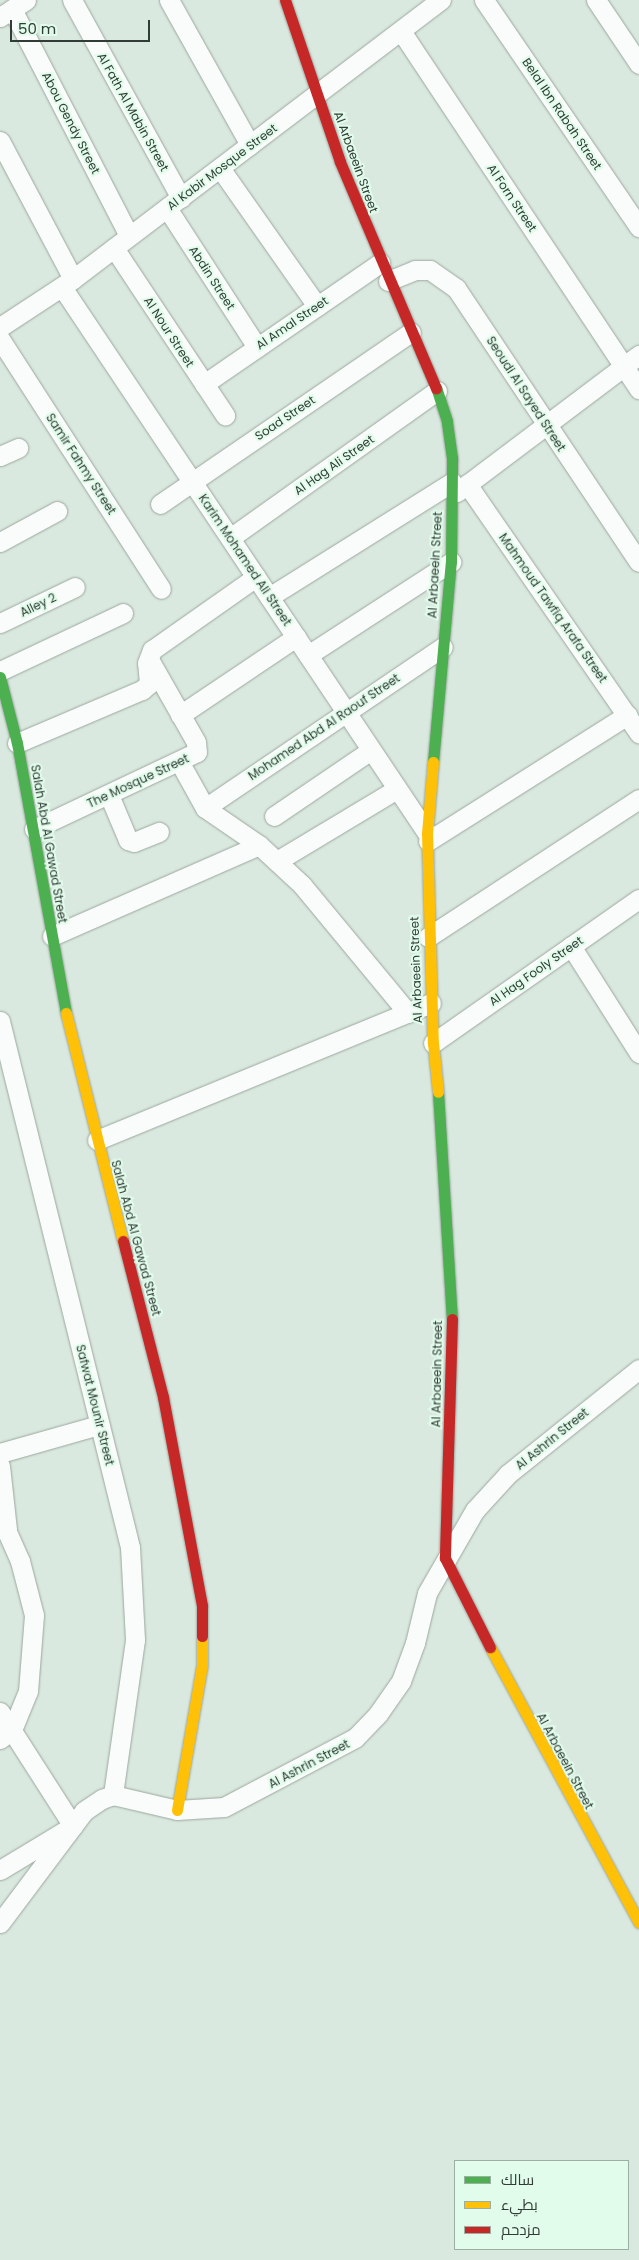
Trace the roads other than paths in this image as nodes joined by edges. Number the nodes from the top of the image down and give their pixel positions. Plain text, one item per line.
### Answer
1 (72, 0) edge
2 (169, 0) edge
3 (285, 0) edge
4 (441, 0) edge
5 (484, 0) edge
6 (596, 0) edge
7 (422, 6) edge
8 (13, 9) edge
9 (400, 31) junction
10 (639, 64) edge
11 (317, 95) junction
12 (0, 141) edge
13 (250, 146) junction
14 (220, 168) junction
15 (174, 203) junction
16 (639, 227) edge
17 (130, 236) junction
18 (114, 248) junction
19 (380, 263) junction
20 (388, 281) junction
21 (68, 283) junction
22 (317, 306) junction
23 (0, 327) edge
24 (411, 332) junction
25 (0, 340) edge
26 (257, 347) junction
27 (631, 361) edge
28 (204, 384) junction
29 (639, 389) edge
30 (437, 391) junction
31 (225, 415) dead end
32 (546, 425) junction
33 (18, 448) dead end
34 (0, 456) edge
35 (192, 482) junction
36 (457, 487) junction
37 (160, 504) dead end
38 (57, 511) dead end
39 (230, 538) junction
40 (0, 542) edge
41 (450, 562) junction
42 (639, 562) edge
43 (256, 578) junction
44 (75, 586) dead end
45 (161, 589) dead end
46 (269, 597) junction
47 (123, 613) dead end
48 (0, 623) edge
49 (296, 637) junction
50 (443, 647) junction
51 (147, 655) junction
52 (308, 655) junction
53 (0, 671) edge
54 (0, 677) edge
55 (346, 712) junction
56 (180, 715) junction
57 (627, 715) junction
58 (639, 732) edge
59 (17, 743) junction
60 (371, 750) junction
61 (180, 762) junction
62 (397, 789) junction
63 (109, 796) junction
64 (639, 799) edge
65 (205, 808) junction
66 (274, 816) dead end
67 (34, 829) junction
68 (159, 832) dead end
69 (427, 837) junction
70 (259, 845) junction
71 (277, 861) junction
72 (639, 899) edge
73 (52, 936) junction
74 (428, 937) junction
75 (571, 946) junction
76 (431, 1003) junction
77 (408, 1013) junction
78 (0, 1021) edge
79 (433, 1043) junction
80 (639, 1052) edge
81 (96, 1140) junction
82 (639, 1369) edge
83 (99, 1425) junction
84 (0, 1453) edge
85 (0, 1466) edge
86 (3, 1523) edge
87 (445, 1558) junction
88 (0, 1712) edge
89 (6, 1735) edge
90 (113, 1795) junction
91 (177, 1810) junction
92 (73, 1826) junction
93 (0, 1870) edge
94 (639, 1922) edge
95 (0, 1923) edge

1 - 15 street, Al Fath Al Mabin Street
2 - 13 street
3 - 11 street, Al Arbaeein Street
4 - 7 street, Al Kabir Mosque Street
5 - 16 street, Belal Ibn Rabah Street
6 - 10 street
7 - 9 street, Al Kabir Mosque Street
8 - 17 street, Abou Gendy Street
9 - 11 street, Al Kabir Mosque Street
9 - 27 street, Al Forn Street
11 - 13 street, Al Kabir Mosque Street
11 - 19 street, Al Arbaeein Street
12 - 21 street, Karim Mohamed Ali Street
13 - 14 street, Al Kabir Mosque Street
14 - 15 street, Al Kabir Mosque Street
14 - 22 street
15 - 17 street, Al Kabir Mosque Street
15 - 26 street, Abdin Street
17 - 18 street, Al Kabir Mosque Street
18 - 21 street, Al Kabir Mosque Street
18 - 28 street, Al Nour Street
19 - 20 street, Al Arbaeein Street
19 - 22 street, Al Amal Street
20 - 24 street, Al Arbaeein Street
20 - 32 street, Seoudi Al Sayed Street
21 - 23 street, Al Kabir Mosque Street
21 - 35 street, Karim Mohamed Ali Street
22 - 26 street, Al Amal Street
24 - 30 street, Al Arbaeein Street
24 - 35 street, Soad Street
25 - 45 street, Samir Fahmy Street
26 - 28 street, Al Amal Street
27 - 29 street, Al Forn Street
27 - 32 street
28 - 31 street, Al Nour Street
30 - 36 street, Al Arbaeein Street
30 - 39 street, Al Hag Ali Street
32 - 36 street
32 - 42 street, Seoudi Al Sayed Street
33 - 34 street
35 - 37 street, Soad Street
35 - 39 street, Karim Mohamed Ali Street
36 - 41 street, Al Arbaeein Street
36 - 46 street
36 - 57 street, Mahmoud Tawfiq Arafa Street
38 - 40 street
39 - 43 street, Karim Mohamed Ali Street
41 - 50 street, Al Arbaeein Street
41 - 52 street
43 - 46 street, Karim Mohamed Ali Street
43 - 51 street
44 - 48 street, Alley 2
46 - 49 street, Karim Mohamed Ali Street
47 - 53 street
49 - 52 street, Karim Mohamed Ali Street
49 - 56 street
50 - 55 street, Mohamed Abd Al Raouf Street
50 - 69 street, Al Arbaeein Street
51 - 56 street, The Mosque Street
51 - 59 street
52 - 55 street, Karim Mohamed Ali Street
54 - 59 street, Salah Abd Al Gawad Street
55 - 60 street, Karim Mohamed Ali Street
55 - 65 street, Mohamed Abd Al Raouf Street
56 - 61 street, The Mosque Street
57 - 58 street, Mahmoud Tawfiq Arafa Street
57 - 69 street
59 - 67 street, Salah Abd Al Gawad Street
60 - 62 street, Karim Mohamed Ali Street
60 - 66 street
61 - 63 street, The Mosque Street
61 - 65 street
62 - 69 street, Karim Mohamed Ali Street
62 - 71 street
63 - 67 street, The Mosque Street
63 - 68 street
64 - 74 street
65 - 70 street
67 - 73 street, Salah Abd Al Gawad Street
69 - 74 street, Al Arbaeein Street
70 - 71 street
70 - 73 street
71 - 77 street
72 - 75 street, Al Hag Fooly Street
73 - 81 street, Salah Abd Al Gawad Street
74 - 76 street, Al Arbaeein Street
75 - 79 street, Al Hag Fooly Street
75 - 80 street
76 - 77 street
76 - 79 street, Al Arbaeein Street
77 - 81 street
78 - 83 street, Safwat Mounir Street
79 - 87 street, Al Arbaeein Street
81 - 91 street, Salah Abd Al Gawad Street
82 - 87 street, Al Ashrin Street
83 - 84 street
83 - 90 street, Safwat Mounir Street
85 - 86 street
86 - 89 street
87 - 91 street, Al Ashrin Street
87 - 94 street, Al Arbaeein Street
88 - 89 street
89 - 92 street
90 - 91 street, Al Ashrin Street
90 - 92 street
92 - 93 street
92 - 95 street

